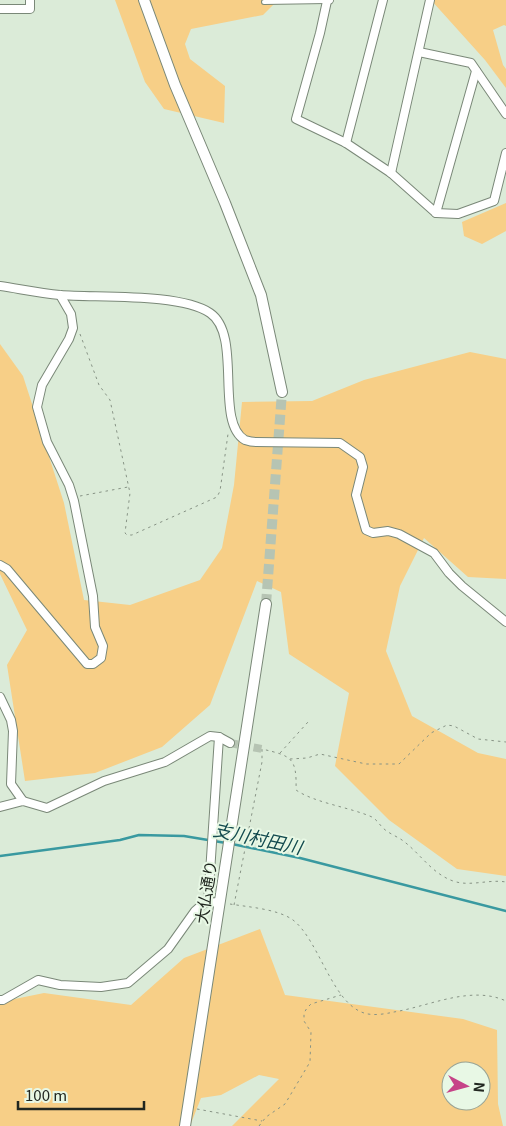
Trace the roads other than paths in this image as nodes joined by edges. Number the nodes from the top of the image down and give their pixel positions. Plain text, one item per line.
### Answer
1 (30, 0) edge
2 (144, 0) edge
3 (328, 0) edge
4 (383, 0) edge
5 (430, 0) edge
6 (264, 2) dead end
7 (0, 9) edge
8 (419, 52) junction
9 (476, 70) junction
10 (506, 114) edge
11 (346, 143) junction
12 (506, 153) edge
13 (392, 173) junction
14 (436, 213) junction
15 (0, 286) edge
16 (60, 295) junction
17 (282, 392) tunnel mouth
18 (0, 564) edge
19 (266, 604) tunnel mouth
20 (506, 622) edge
21 (0, 697) edge
22 (219, 737) junction
23 (230, 743) tunnel mouth
24 (23, 801) junction
25 (0, 807) edge
26 (218, 902) junction
27 (208, 903) junction
28 (0, 1000) edge
29 (184, 1126) edge

1 - 7 street
2 - 17 street
3 - 6 lane
3 - 11 street
4 - 11 street
5 - 8 street
8 - 9 street
8 - 13 street
9 - 10 street
9 - 14 street
11 - 13 street
12 - 14 street
13 - 14 street
15 - 16 street
16 - 18 street
16 - 20 street
19 - 26 street, 大仏通り
21 - 24 street
22 - 23 street
22 - 24 street
22 - 27 street
24 - 25 street
26 - 27 street
26 - 29 street, 大仏通り
27 - 28 street

